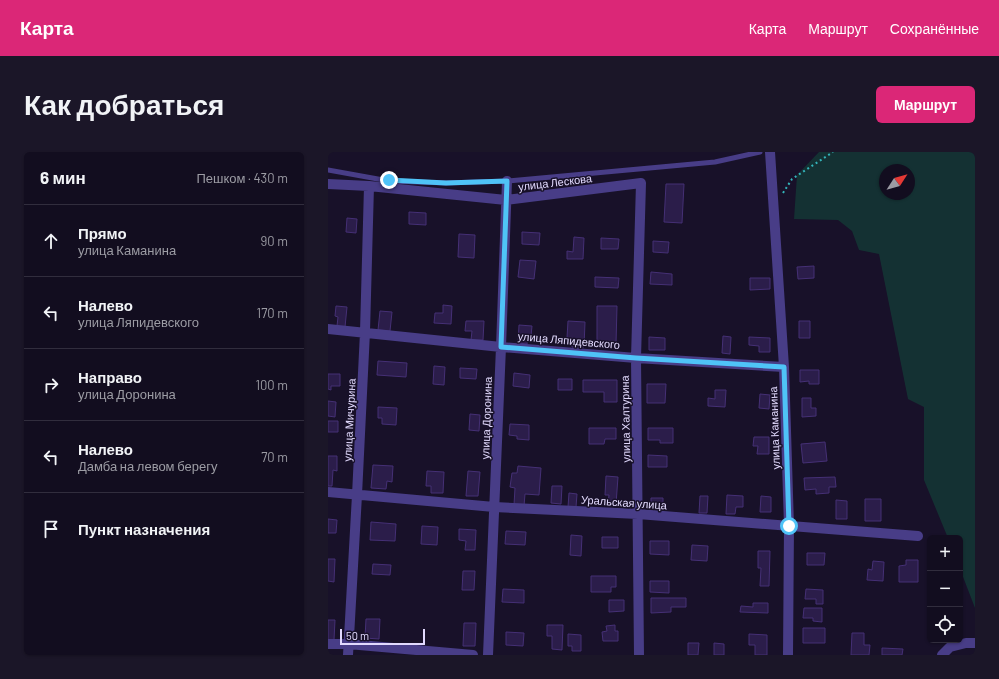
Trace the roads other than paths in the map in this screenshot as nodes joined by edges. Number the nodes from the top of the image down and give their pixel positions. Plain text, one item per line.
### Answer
1 (760, 152) edge
2 (770, 152) edge
3 (328, 170) edge
4 (507, 181) junction
5 (641, 183) joint
6 (328, 184) edge
7 (369, 186) junction
8 (506, 200) junction
9 (328, 329) edge
10 (365, 332) junction
11 (501, 347) junction
12 (636, 358) junction
13 (784, 367) junction
14 (328, 492) edge
15 (357, 494) junction
16 (494, 507) junction
17 (638, 514) junction
18 (789, 526) junction
19 (918, 536) dead end
20 (975, 643) edge
21 (328, 644) edge
22 (348, 644) junction
23 (348, 655) edge
24 (473, 655) edge
25 (488, 655) edge
26 (639, 655) edge
27 (788, 655) edge
28 (942, 655) edge

1 - 4 lane
2 - 13 street, улица Каманина
3 - 4 lane
4 - 8 street, улица Доронина
5 - 8 street, улица Лескова
5 - 12 street, улица Халтурина
6 - 7 street, улица Лескова
7 - 8 street, улица Лескова
7 - 10 street, улица Мичурина
8 - 11 street, улица Доронина
9 - 10 street, улица Ляпидевского
10 - 11 street, улица Ляпидевского
10 - 15 street, улица Мичурина
11 - 12 street, улица Ляпидевского
11 - 16 street, улица Доронина
12 - 13 street, улица Ляпидевского
12 - 17 street, улица Халтурина
13 - 18 street, улица Каманина
14 - 15 street, Уральская улица
15 - 16 street, Уральская улица
15 - 22 street, улица Мичурина
16 - 17 street, Уральская улица
16 - 25 street, улица Доронина
17 - 18 street, Уральская улица
17 - 26 street, улица Халтурина
18 - 19 street, Уральская улица
18 - 27 street, улица Каманина
20 - 28 street
21 - 22 street
22 - 23 street, улица Мичурина
22 - 24 street

